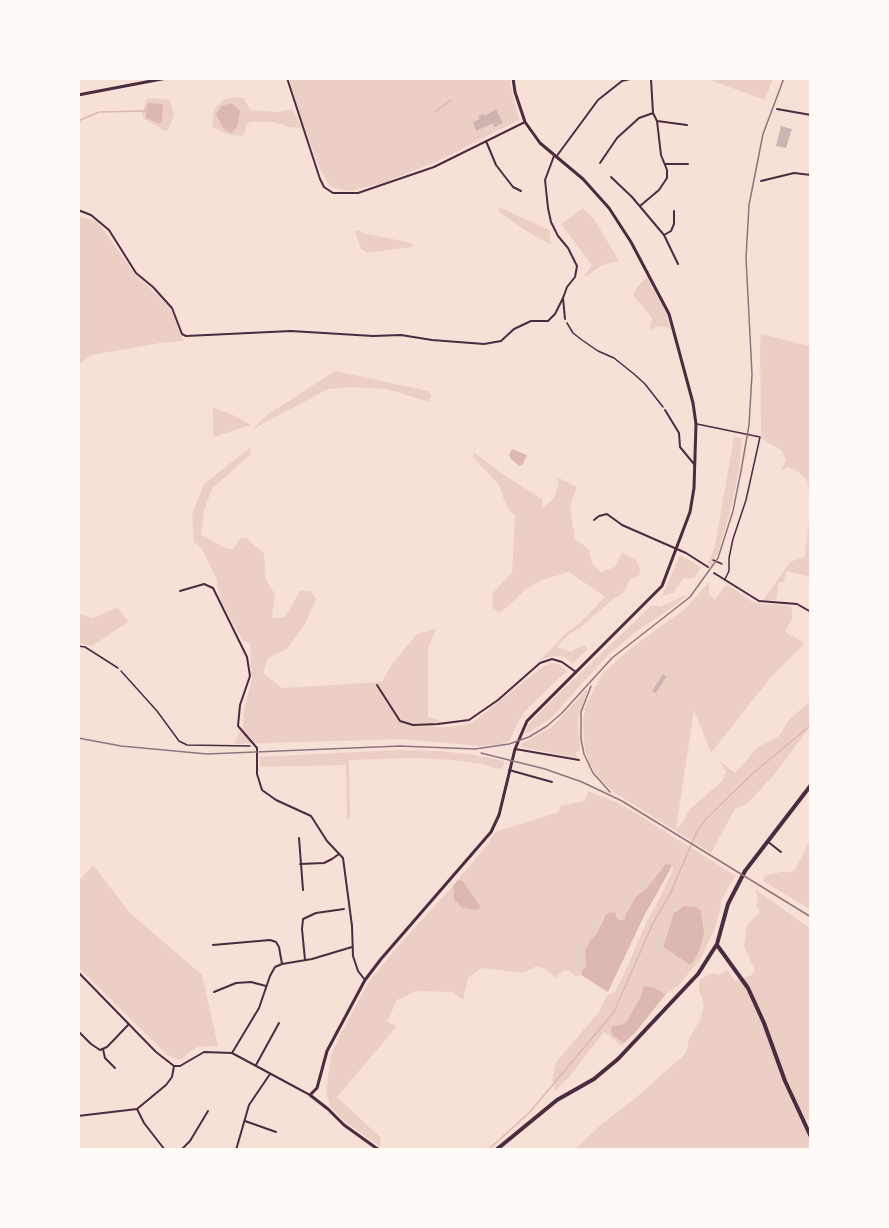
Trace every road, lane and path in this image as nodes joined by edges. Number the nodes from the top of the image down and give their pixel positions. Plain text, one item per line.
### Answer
1 (167, 78) edge
2 (287, 78) edge
3 (513, 78) edge
4 (634, 78) edge
5 (642, 78) edge
6 (669, 78) edge
7 (627, 79) edge
8 (651, 79) edge
9 (78, 95) edge
10 (777, 109) dead end
11 (653, 112) junction
12 (811, 115) edge
13 (657, 121) junction
14 (525, 122) junction
15 (687, 125) dead end
16 (486, 141) junction
17 (555, 156) junction
18 (600, 163) dead end
19 (665, 164) junction
20 (688, 164) dead end
21 (811, 175) edge
22 (611, 177) dead end
23 (761, 181) dead end
24 (521, 191) dead end
25 (640, 206) junction
26 (78, 210) edge
27 (674, 211) dead end
28 (664, 235) junction
29 (678, 264) dead end
30 (563, 298) junction
31 (565, 319) joint
32 (665, 410) joint
33 (696, 424) junction
34 (696, 466) junction
35 (594, 520) dead end
36 (677, 549) junction
37 (713, 560) dead end
38 (722, 564) dead end
39 (708, 567) dead end
40 (714, 573) dead end
41 (725, 580) junction
42 (180, 591) dead end
43 (811, 612) edge
44 (78, 645) edge
45 (118, 668) joint
46 (576, 672) junction
47 (377, 686) dead end
48 (256, 747) junction
49 (515, 749) junction
50 (579, 760) dead end
51 (509, 769) junction
52 (552, 782) dead end
53 (811, 785) edge
54 (299, 838) dead end
55 (767, 841) junction
56 (781, 852) dead end
57 (339, 853) junction
58 (300, 864) junction
59 (303, 890) dead end
60 (344, 909) dead end
61 (717, 944) junction
62 (213, 945) dead end
63 (352, 948) junction
64 (305, 960) junction
65 (282, 964) junction
66 (78, 972) edge
67 (365, 980) junction
68 (266, 986) junction
69 (214, 992) dead end
70 (279, 1023) dead end
71 (129, 1024) junction
72 (78, 1031) edge
73 (103, 1049) junction
74 (232, 1053) junction
75 (256, 1065) junction
76 (174, 1066) junction
77 (115, 1068) dead end
78 (270, 1074) junction
79 (310, 1095) junction
80 (137, 1109) junction
81 (208, 1112) dead end
82 (78, 1116) edge
83 (244, 1121) junction
84 (276, 1132) dead end
85 (811, 1137) edge
86 (165, 1150) edge
87 (181, 1150) edge
88 (236, 1150) edge
89 (379, 1150) edge
90 (496, 1150) edge

1 - 9 street
2 - 16 street
3 - 14 street
4 - 7 street
5 - 8 street
6 - 8 street
7 - 17 street
8 - 11 street
10 - 12 street
11 - 13 street
11 - 18 street
13 - 15 street
13 - 19 street
14 - 16 street
14 - 17 street
16 - 24 street
17 - 30 street
17 - 33 street
19 - 20 street
19 - 25 street
21 - 23 street
22 - 25 street
25 - 28 street
26 - 30 street
27 - 28 street
28 - 29 street
30 - 31 street
31 - 32 path
32 - 34 street
33 - 34 street
33 - 41 lane
34 - 36 street
35 - 36 street
36 - 39 street
36 - 46 street
37 - 38 path
40 - 41 street
41 - 43 street
42 - 48 street
44 - 45 lane
45 - 48 path
46 - 47 street
46 - 49 street
48 - 57 street
49 - 50 street
49 - 51 street
51 - 52 street
51 - 67 street
53 - 55 main road
54 - 58 street
55 - 56 street
55 - 61 main road
57 - 58 street
57 - 63 street
58 - 59 street
60 - 64 street
61 - 85 main road
61 - 90 main road
62 - 65 street
63 - 64 street
63 - 67 street
64 - 65 street
65 - 68 street
66 - 71 street
67 - 79 street
68 - 69 street
68 - 74 street
70 - 75 street
71 - 73 street
71 - 76 street
72 - 73 street
73 - 77 street
74 - 75 street
74 - 76 street
75 - 78 street
76 - 80 street
78 - 79 street
78 - 83 street
79 - 89 street
80 - 82 street
80 - 86 street
81 - 87 street
83 - 84 street
83 - 88 street

